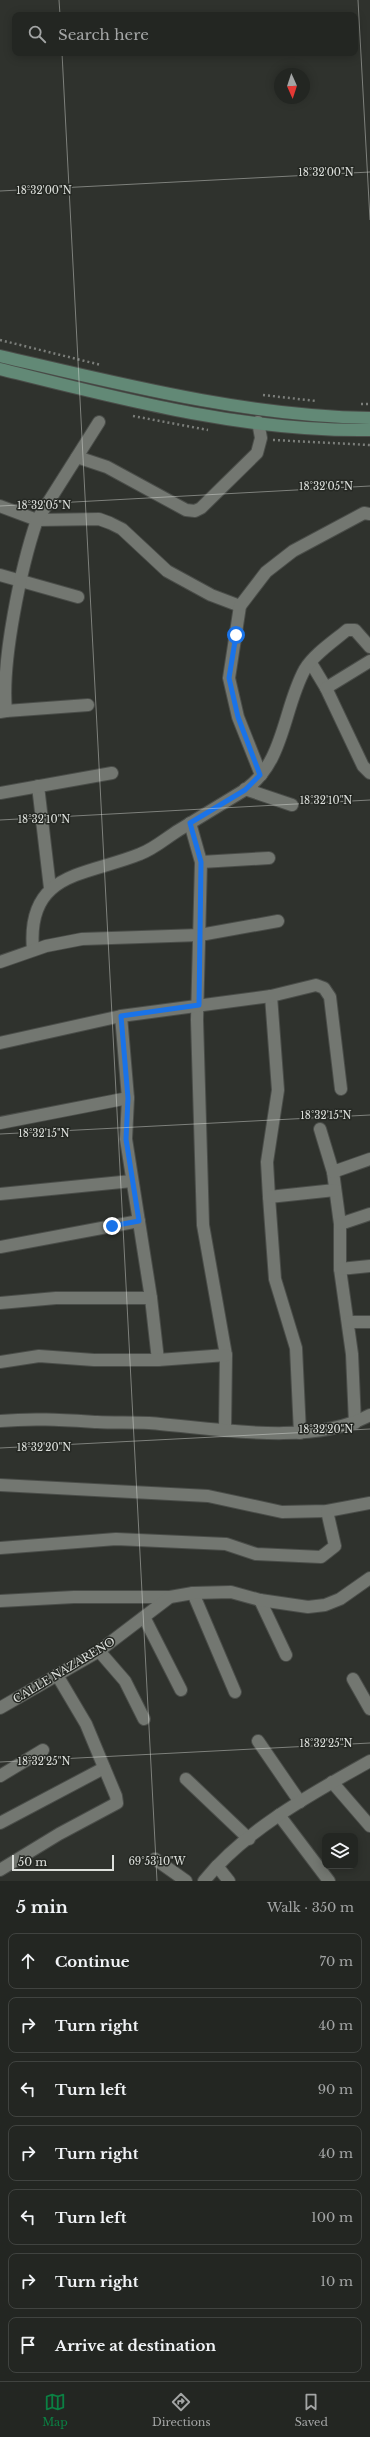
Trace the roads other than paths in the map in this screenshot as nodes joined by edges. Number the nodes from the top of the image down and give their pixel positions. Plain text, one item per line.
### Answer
1 (0, 356) edge
2 (0, 369) edge
3 (370, 418) edge
4 (99, 422) dead end
5 (258, 422) junction
6 (370, 430) edge
7 (77, 457) junction
8 (0, 506) edge
9 (370, 514) edge
10 (37, 520) junction
11 (0, 575) edge
12 (21, 583) junction
13 (78, 597) dead end
14 (240, 606) junction
15 (5, 645) edge
16 (370, 647) edge
17 (370, 661) edge
18 (310, 663) junction
19 (326, 688) junction
20 (88, 705) dead end
21 (3, 712) edge
22 (112, 773) dead end
23 (370, 773) edge
24 (260, 775) junction
25 (38, 786) junction
26 (245, 790) junction
27 (0, 793) edge
28 (292, 805) dead end
29 (190, 823) junction
30 (269, 858) dead end
31 (201, 862) junction
32 (50, 888) junction
33 (278, 922) dead end
34 (200, 935) junction
35 (33, 950) junction
36 (0, 962) edge
37 (271, 996) junction
38 (199, 1005) junction
39 (121, 1016) junction
40 (0, 1043) edge
41 (341, 1089) dead end
42 (128, 1098) junction
43 (0, 1123) edge
44 (320, 1129) dead end
45 (370, 1159) edge
46 (333, 1172) junction
47 (132, 1181) junction
48 (335, 1190) junction
49 (0, 1194) edge
50 (269, 1198) junction
51 (370, 1214) edge
52 (139, 1221) junction
53 (340, 1224) junction
54 (0, 1248) edge
55 (370, 1266) edge
56 (340, 1269) junction
57 (151, 1298) junction
58 (0, 1303) edge
59 (349, 1322) junction
60 (370, 1322) edge
61 (226, 1355) junction
62 (158, 1360) junction
63 (0, 1362) edge
64 (370, 1415) edge
65 (0, 1421) edge
66 (355, 1423) junction
67 (225, 1430) junction
68 (300, 1433) junction
69 (0, 1485) edge
70 (370, 1502) edge
71 (327, 1511) junction
72 (0, 1548) edge
73 (370, 1578) edge
74 (193, 1593) junction
75 (170, 1597) junction
76 (260, 1600) junction
77 (0, 1601) edge
78 (144, 1617) junction
79 (99, 1651) junction
80 (286, 1655) dead end
81 (57, 1675) junction
82 (353, 1679) dead end
83 (181, 1690) dead end
84 (235, 1692) dead end
85 (0, 1708) edge
86 (370, 1709) edge
87 (144, 1719) dead end
88 (258, 1741) dead end
89 (43, 1750) dead end
90 (370, 1761) edge
91 (104, 1768) junction
92 (0, 1776) edge
93 (186, 1779) dead end
94 (332, 1782) junction
95 (300, 1802) junction
96 (279, 1815) junction
97 (0, 1823) edge
98 (370, 1826) edge
99 (249, 1839) junction
100 (155, 1859) dead end
101 (216, 1866) junction
102 (0, 1870) edge
103 (186, 1881) edge
104 (204, 1881) edge
105 (229, 1881) edge
106 (329, 1881) edge

1 - 3 street
2 - 5 street
4 - 7 street
5 - 6 street
5 - 7 street
7 - 10 street
8 - 10 street
9 - 14 street
10 - 12 street
10 - 14 street
11 - 12 street
12 - 13 street
12 - 15 street
14 - 24 street
15 - 21 street
16 - 18 street
17 - 19 street
18 - 19 street
18 - 24 street
19 - 23 street
20 - 21 street
22 - 25 street
24 - 26 street
25 - 27 street
25 - 32 street
26 - 28 street
26 - 29 street
29 - 31 street
29 - 32 street
30 - 31 street
31 - 34 street
32 - 35 street
33 - 34 street
34 - 35 street
34 - 38 street
35 - 36 street
37 - 38 street
37 - 41 street
37 - 50 street
38 - 39 street
38 - 61 street
39 - 40 street
39 - 42 street
42 - 43 street
42 - 47 street
44 - 46 street
45 - 46 street
46 - 48 street
47 - 49 street
47 - 52 street
48 - 50 street
48 - 53 street
50 - 68 street
51 - 53 street
52 - 54 street
52 - 57 street
53 - 56 street
55 - 56 street
56 - 59 street
57 - 58 street
57 - 62 street
59 - 60 street
59 - 66 street
61 - 62 street
61 - 67 street
62 - 63 street
64 - 66 street
65 - 67 street
66 - 68 street
67 - 68 street
69 - 71 street
70 - 71 street
71 - 72 street
73 - 76 street, CALLE NAZARENO
74 - 75 street, CALLE NAZARENO
74 - 76 street, CALLE NAZARENO
74 - 84 street
75 - 77 street
75 - 78 street, CALLE NAZARENO
76 - 80 street
78 - 79 street, CALLE NAZARENO
78 - 83 street
79 - 81 street, CALLE NAZARENO
79 - 87 street
81 - 85 street, CALLE NAZARENO
81 - 91 street
82 - 86 street
88 - 95 street
89 - 92 street
90 - 94 street
91 - 97 street
91 - 102 street
93 - 99 street
94 - 95 street
94 - 98 street
95 - 96 street
96 - 99 street
96 - 106 street
99 - 101 street
100 - 103 street
101 - 104 street
101 - 105 street

